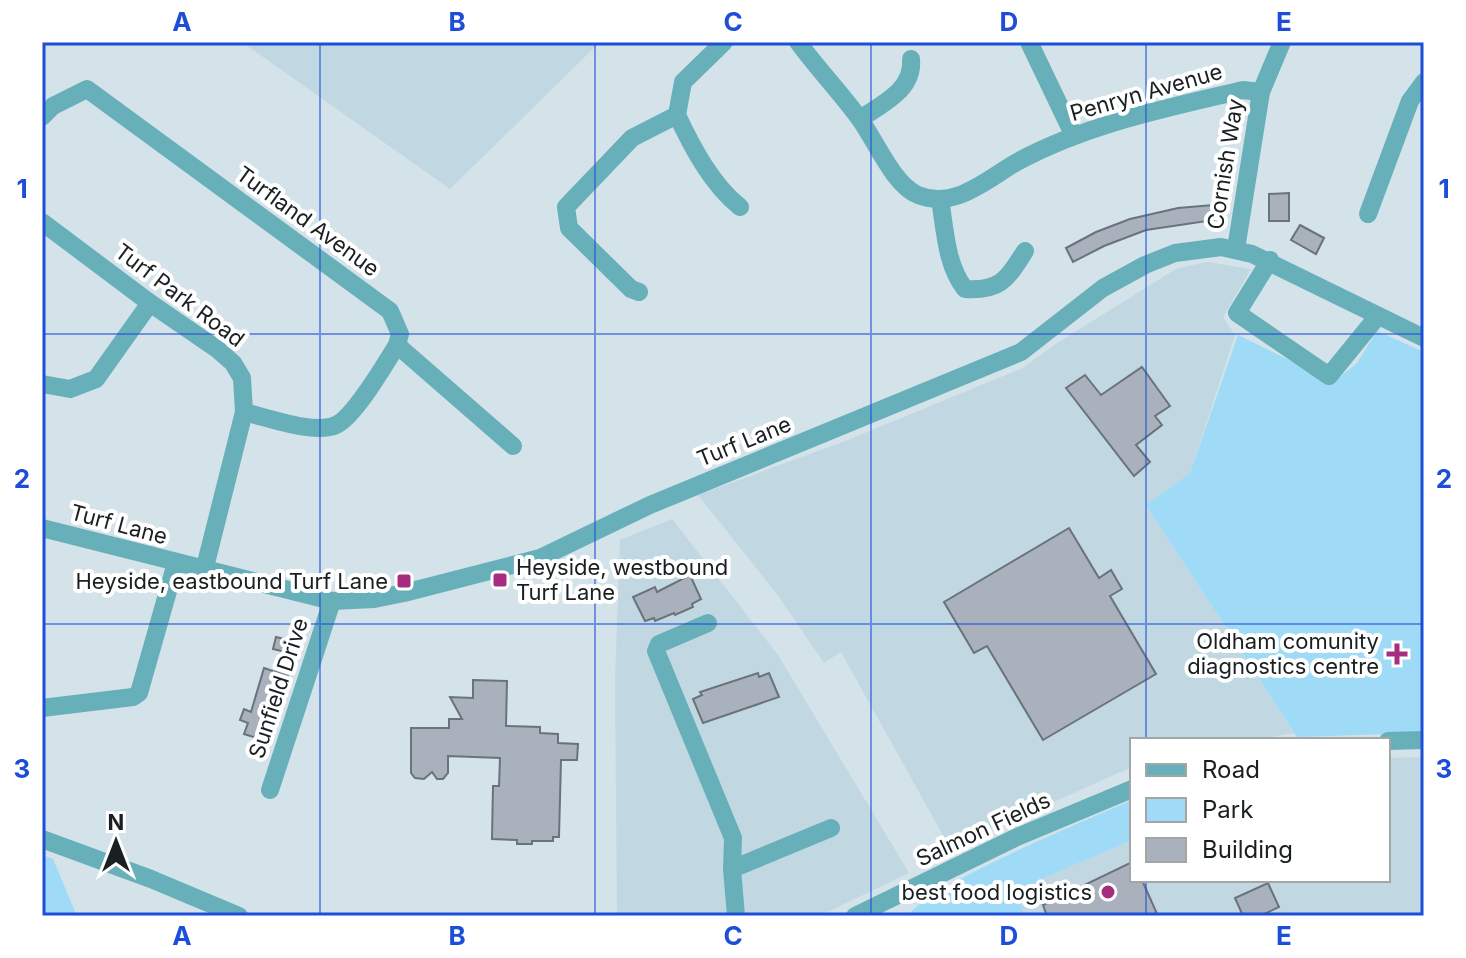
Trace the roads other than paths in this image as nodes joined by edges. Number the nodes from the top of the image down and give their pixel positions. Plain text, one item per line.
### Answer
1 (724, 42) edge
2 (798, 42) edge
3 (1029, 42) edge
4 (1282, 42) edge
5 (911, 59) dead end
6 (1424, 82) edge
7 (1261, 92) junction
8 (677, 115) junction
9 (42, 117) edge
10 (860, 119) junction
11 (1074, 136) junction
12 (940, 199) junction
13 (740, 207) dead end
14 (1368, 214) dead end
15 (42, 222) edge
16 (1236, 249) junction
17 (1025, 251) dead end
18 (1270, 260) junction
19 (639, 292) dead end
20 (150, 303) junction
21 (1377, 317) junction
22 (1424, 338) edge
23 (397, 345) junction
24 (42, 384) edge
25 (244, 412) junction
26 (513, 446) dead end
27 (42, 528) edge
28 (176, 563) junction
29 (204, 571) junction
30 (332, 601) junction
31 (708, 623) dead end
32 (42, 708) edge
33 (1424, 740) edge
34 (1390, 741) edge
35 (270, 790) dead end
36 (1130, 790) edge
37 (831, 828) dead end
38 (42, 839) edge
39 (732, 869) junction
40 (881, 911) edge
41 (239, 916) edge
42 (736, 916) edge
43 (855, 916) edge

1 - 8 street
2 - 10 street
3 - 11 street
4 - 7 street, Cornish Way
5 - 10 street
6 - 14 street
7 - 11 street, Penryn Avenue
7 - 16 street, Cornish Way
8 - 13 street
8 - 19 street
9 - 23 street, Turfland Avenue
10 - 12 street
11 - 12 street, Penryn Avenue
12 - 17 street
15 - 20 street, Turf Park Road
16 - 18 street, Turf Lane
16 - 30 street, Turf Lane
18 - 21 street, Turf Lane
18 - 21 street
20 - 24 street
20 - 25 street, Turf Park Road
21 - 22 street, Turf Lane
23 - 25 street
23 - 26 street
25 - 29 street, Turf Park Road
27 - 28 street, Turf Lane
28 - 29 street, Turf Lane
28 - 32 street
29 - 30 street, Turf Lane
30 - 35 street, Sunfield Drive
31 - 39 street
33 - 34 street
36 - 40 street, Salmon Fields
37 - 39 street
38 - 41 street
39 - 42 street
40 - 43 street, Salmon Fields

